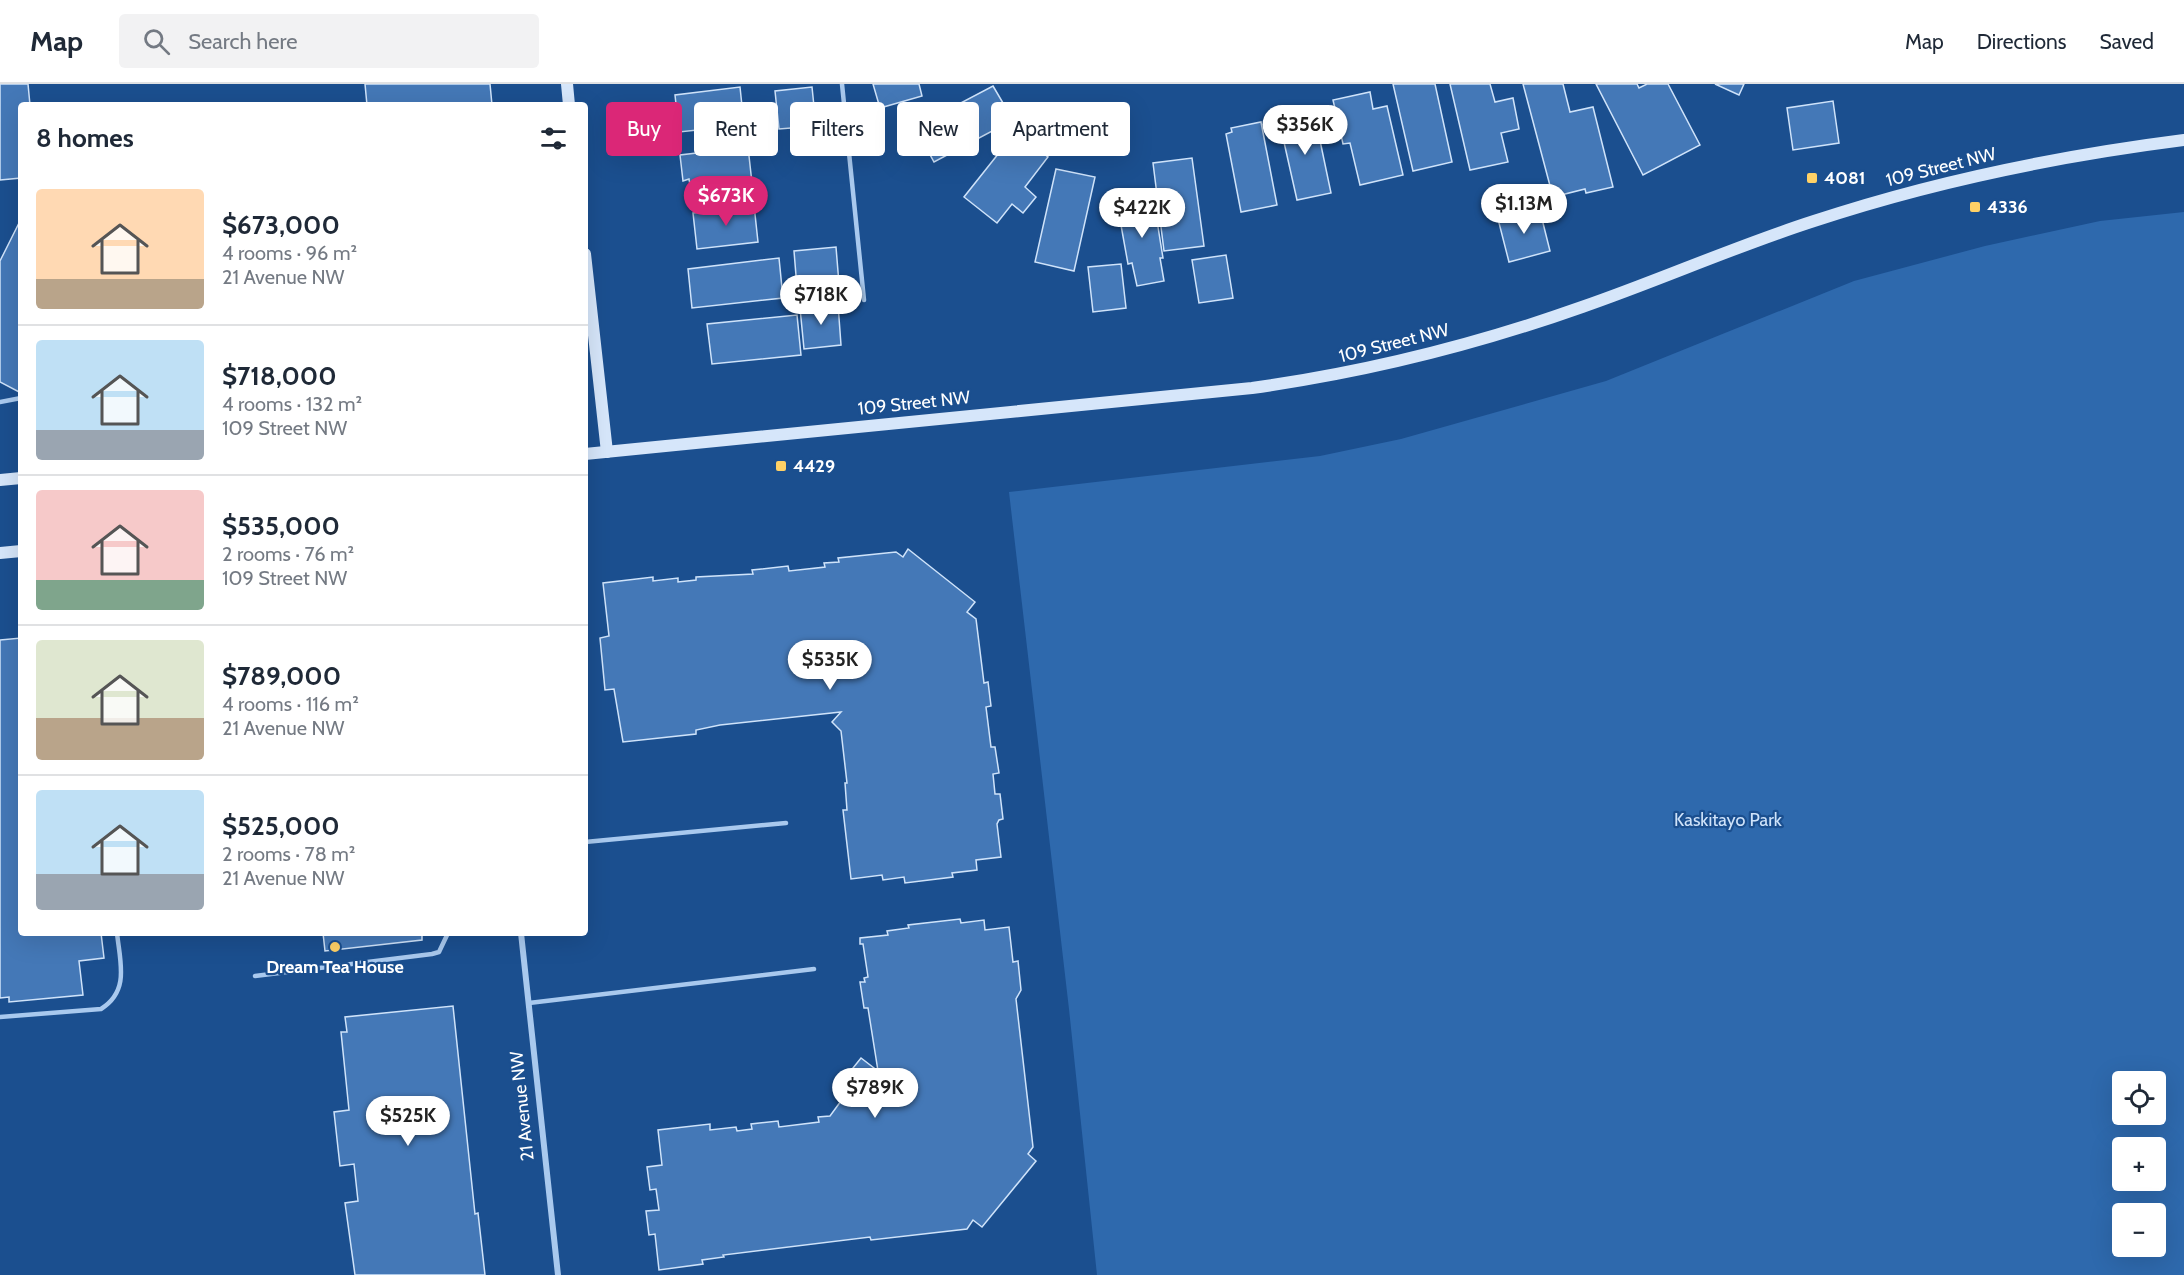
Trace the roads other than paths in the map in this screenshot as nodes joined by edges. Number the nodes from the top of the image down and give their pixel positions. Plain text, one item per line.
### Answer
1 (567, 84) edge
2 (842, 84) edge
3 (569, 102) edge
4 (2184, 140) edge
5 (588, 281) edge
6 (864, 300) dead end
7 (18, 399) edge
8 (0, 402) edge
9 (607, 452) junction
10 (588, 454) edge
11 (18, 478) edge
12 (0, 480) edge
13 (18, 551) edge
14 (0, 553) edge
15 (786, 822) dead end
16 (588, 842) edge
17 (117, 936) edge
18 (447, 936) edge
19 (521, 936) edge
20 (814, 969) dead end
21 (255, 976) dead end
22 (529, 1003) junction
23 (0, 1017) edge
24 (558, 1275) edge

1 - 3 street
2 - 6 lane
4 - 9 street, 109 Street NW
5 - 9 street
7 - 8 lane
9 - 10 street, 109 Street NW
11 - 12 street
13 - 14 street
15 - 16 lane
17 - 23 lane
18 - 21 lane
19 - 22 street, 21 Avenue NW
20 - 22 lane
22 - 24 street, 21 Avenue NW

